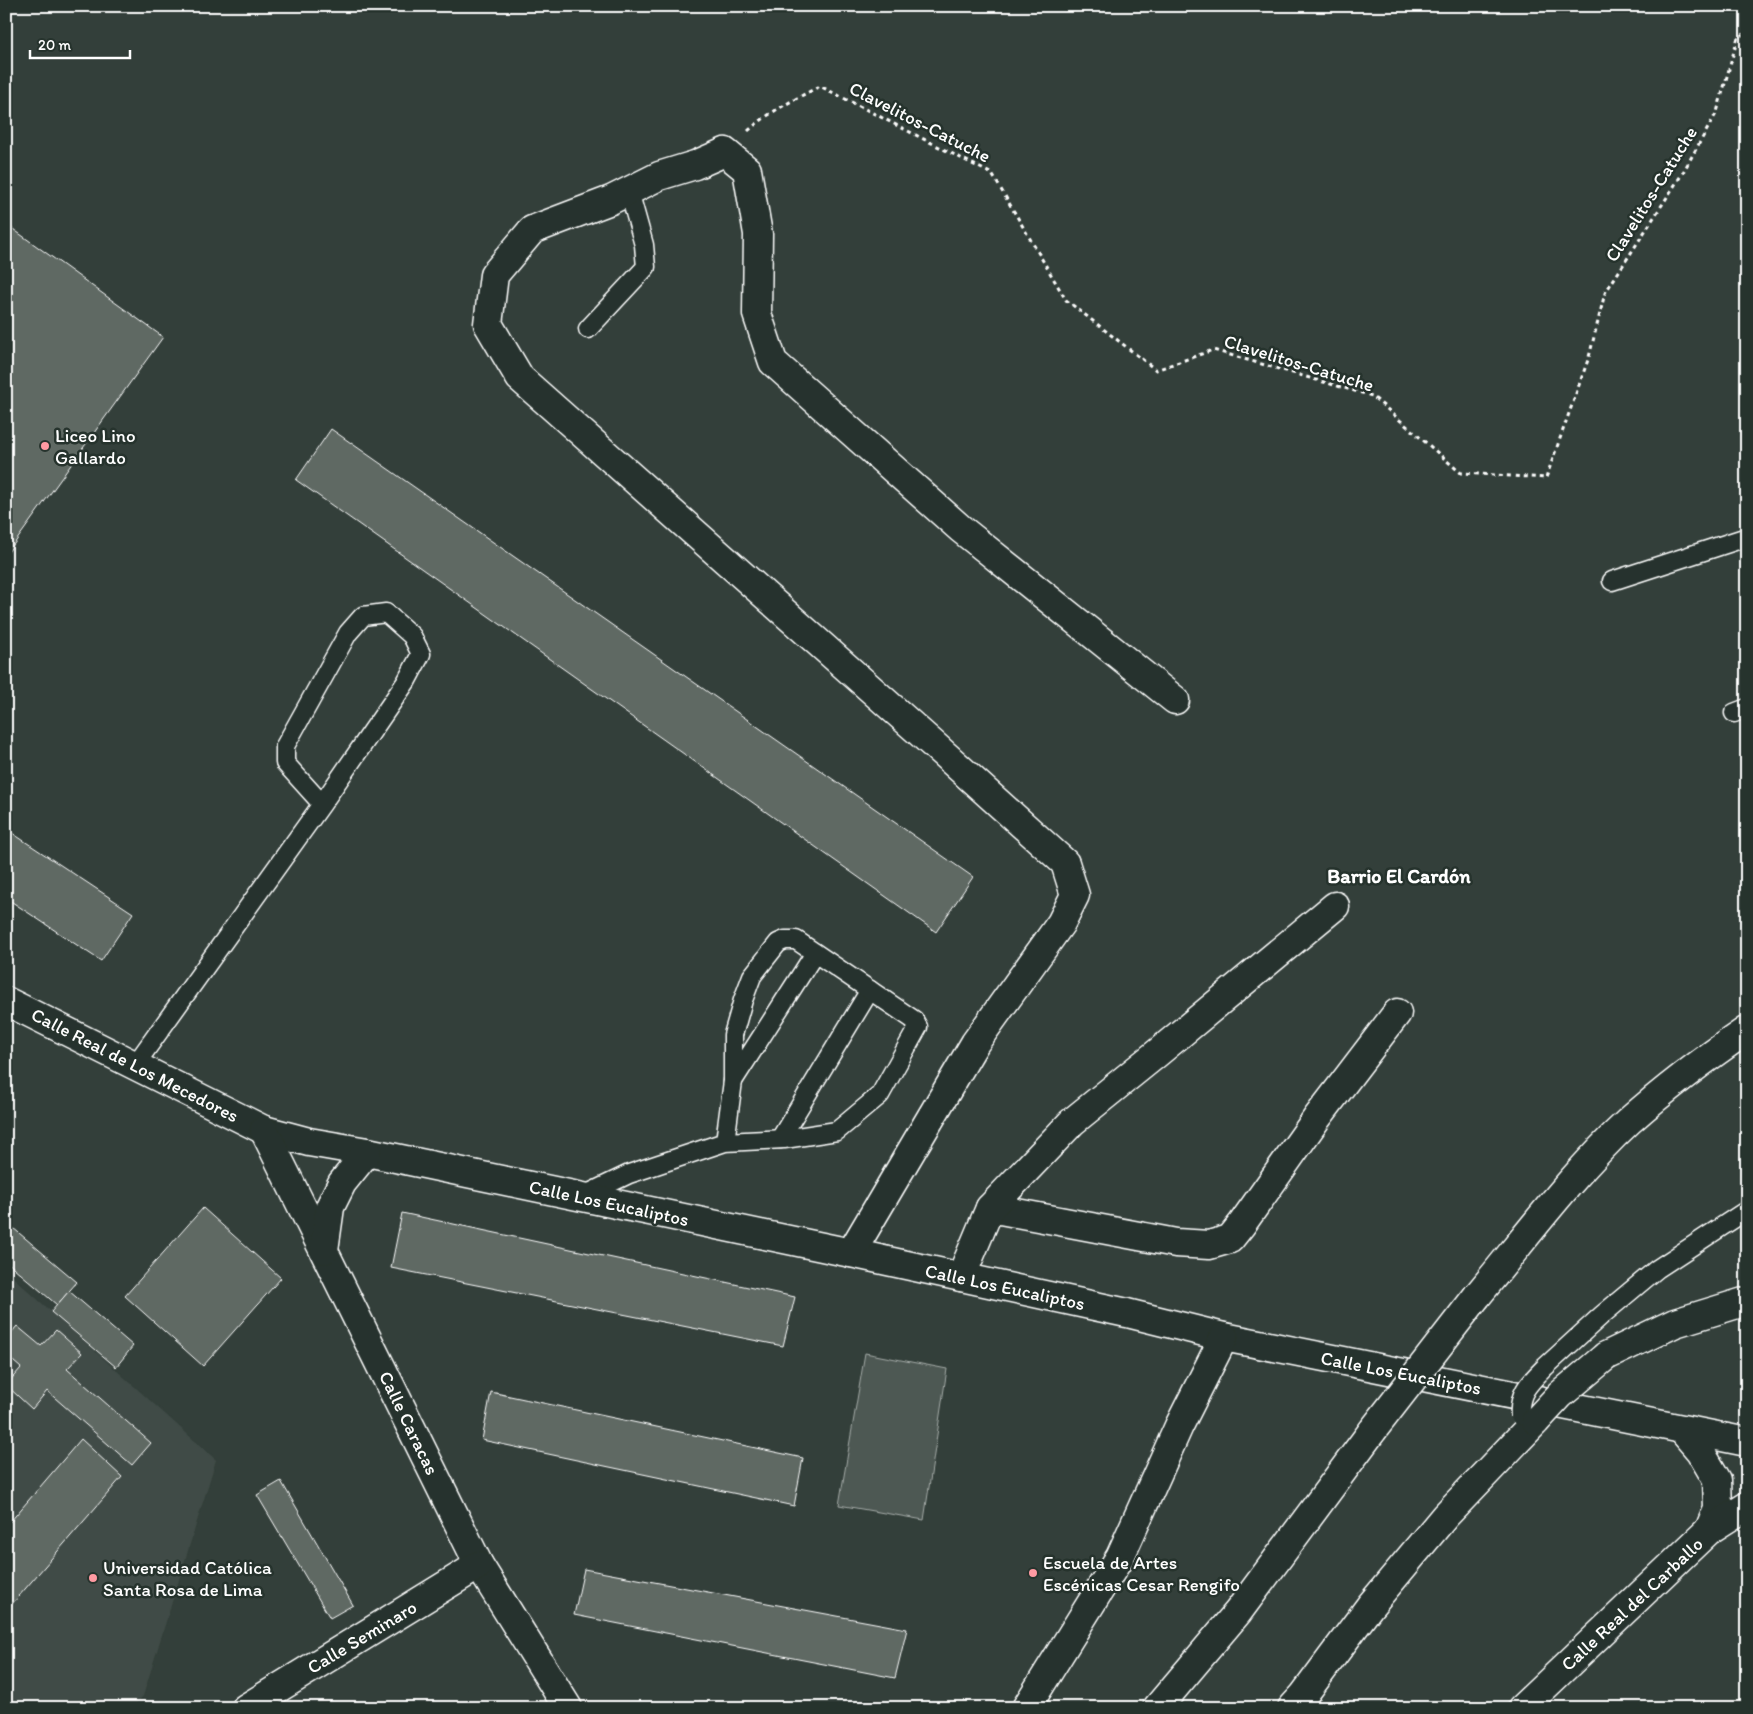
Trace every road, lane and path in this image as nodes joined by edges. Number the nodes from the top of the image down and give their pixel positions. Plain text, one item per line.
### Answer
1 (1747, 33) edge
2 (725, 152) junction
3 (629, 191) junction
4 (588, 329) dead end
5 (1747, 537) edge
6 (1612, 581) dead end
7 (1175, 700) dead end
8 (322, 804) junction
9 (1335, 906) dead end
10 (815, 953) junction
11 (870, 990) junction
12 (6, 1001) edge
13 (1397, 1013) dead end
14 (1747, 1030) edge
15 (135, 1065) junction
16 (733, 1081) junction
17 (264, 1130) junction
18 (780, 1139) junction
19 (725, 1142) junction
20 (367, 1152) junction
21 (581, 1197) junction
22 (990, 1208) junction
23 (1747, 1210) edge
24 (324, 1250) junction
25 (851, 1253) junction
26 (962, 1278) junction
27 (1747, 1301) edge
28 (1224, 1337) junction
29 (1527, 1423) junction
30 (1682, 1430) junction
31 (1747, 1442) edge
32 (1747, 1506) edge
33 (1709, 1530) junction
34 (479, 1565) junction
35 (246, 1708) edge
36 (568, 1708) edge
37 (1026, 1708) edge
38 (1156, 1708) edge
39 (1292, 1708) edge
40 (1522, 1708) edge

1 - 2 path, Clavelitos-Catuche
2 - 3 main road
2 - 7 main road
3 - 4 lane
3 - 25 main road
5 - 6 lane
8 - 8 lane
8 - 15 lane
9 - 22 main road
10 - 11 lane
10 - 16 lane
10 - 16 lane
11 - 18 lane
11 - 18 lane
12 - 15 main road, Calle Real de Los Mecedores
13 - 22 main road
14 - 38 main road, bridge
15 - 17 main road, Calle Real de Los Mecedores
16 - 19 lane
17 - 20 main road, Calle Los Eucaliptos
17 - 24 main road, Calle Caracas
18 - 19 lane
19 - 21 lane
20 - 21 main road, Calle Los Eucaliptos
20 - 24 main road
21 - 25 main road, Calle Los Eucaliptos
22 - 26 main road
23 - 29 lane, bridge
24 - 34 main road, Calle Caracas
25 - 26 main road, Calle Los Eucaliptos
26 - 28 main road, Calle Los Eucaliptos
27 - 29 main road, bridge
28 - 30 main road, Calle Los Eucaliptos
28 - 37 main road
29 - 39 main road
30 - 31 main road, Calle Los Eucaliptos
30 - 33 main road
32 - 33 main road, Calle Real del Carballo
33 - 40 main road, Calle Real del Carballo
34 - 35 main road, Calle Seminaro
34 - 36 main road, Calle Caracas

